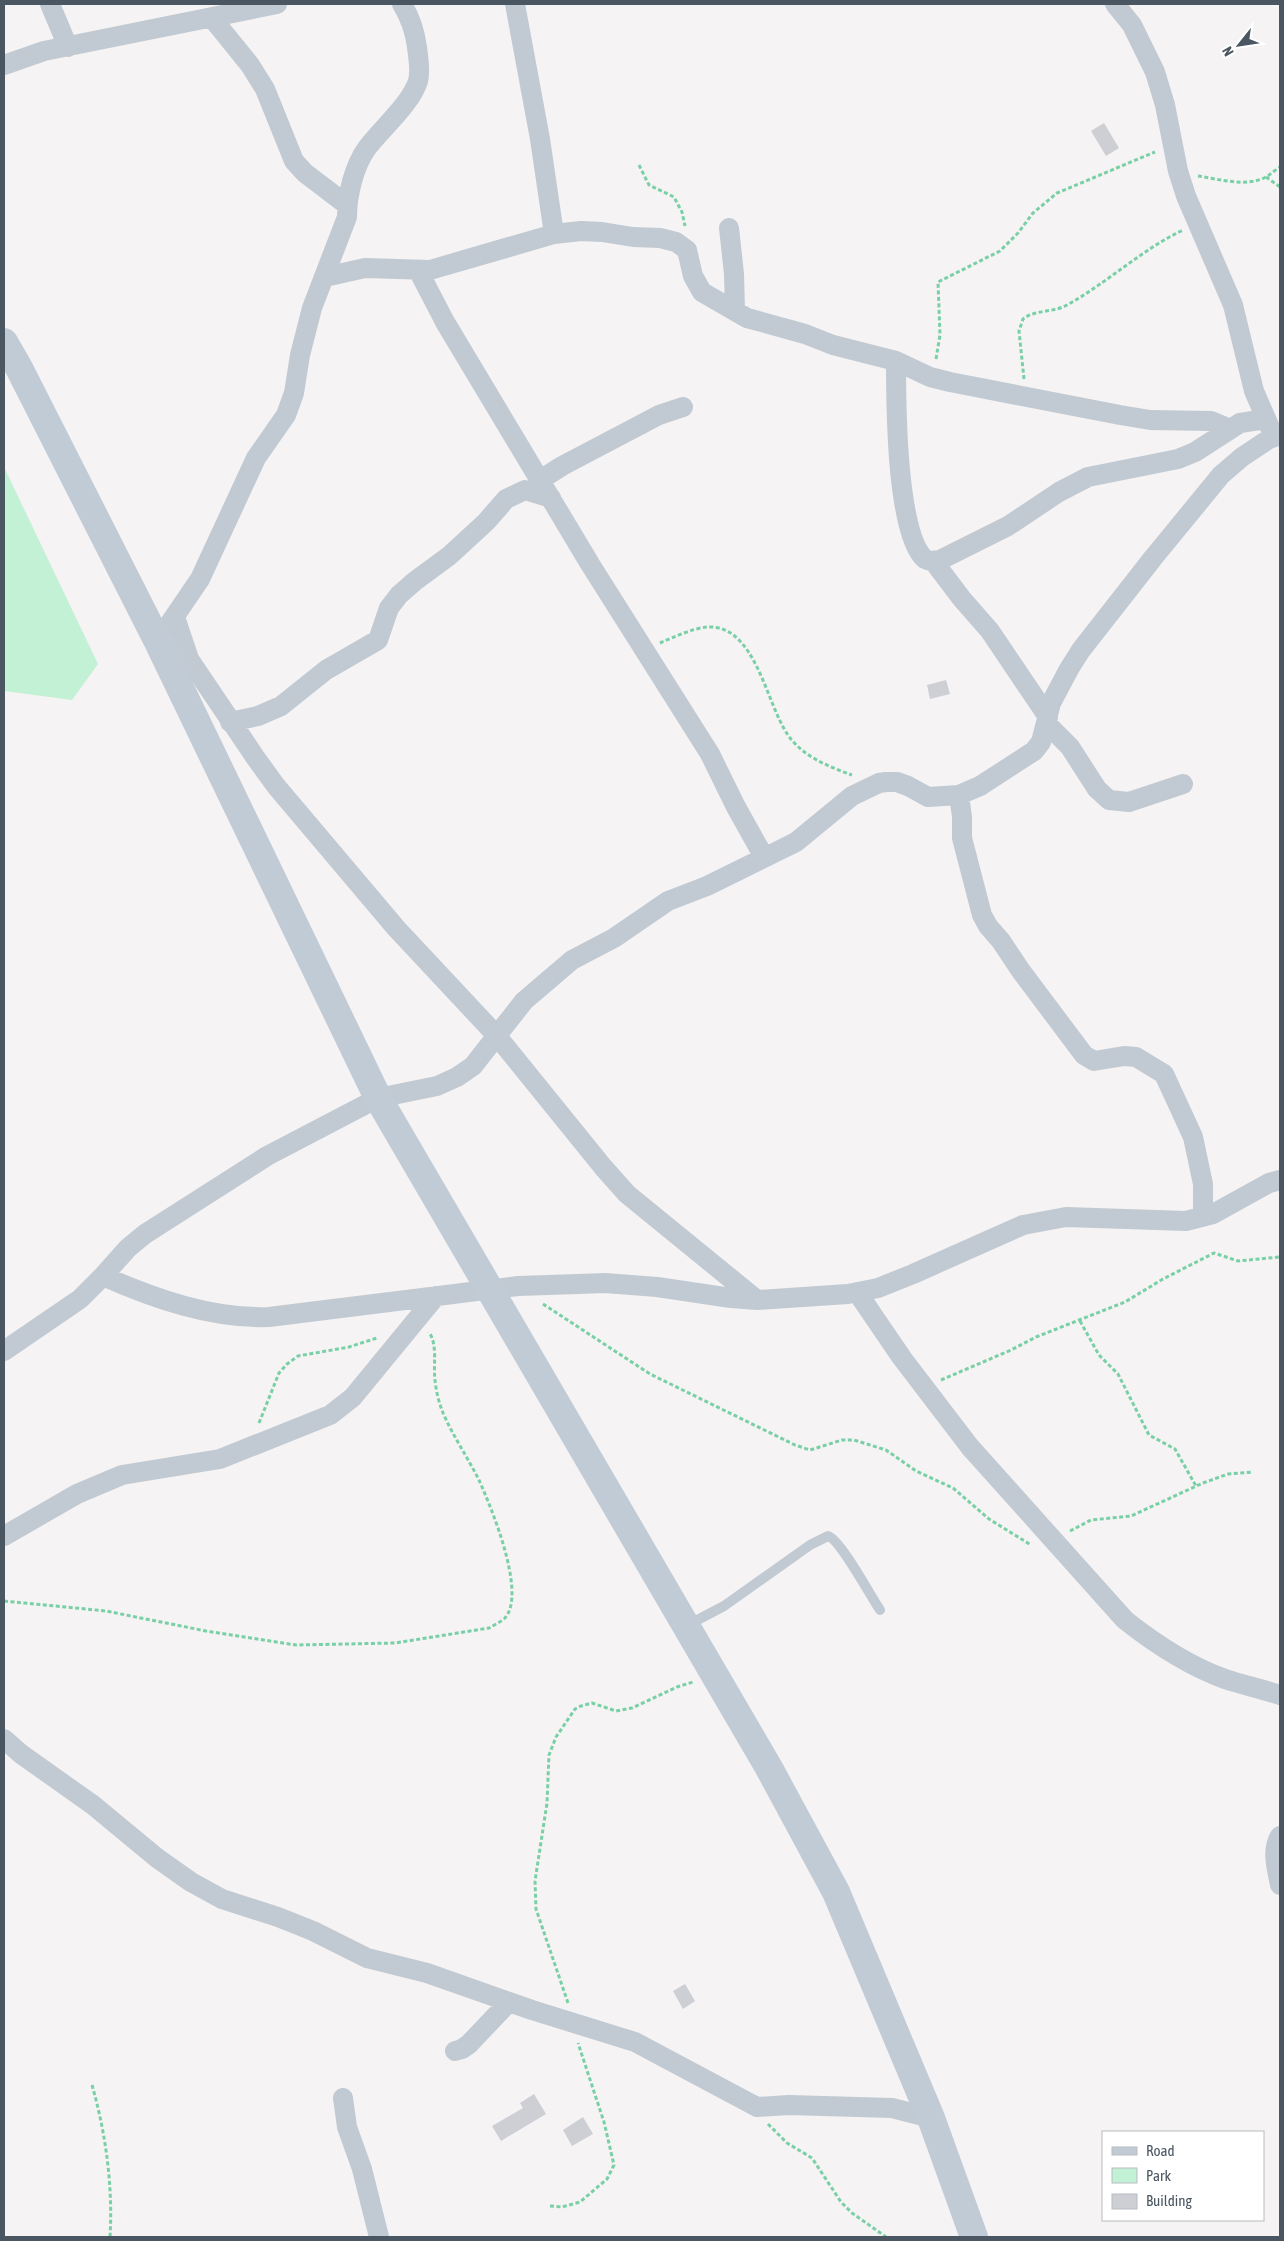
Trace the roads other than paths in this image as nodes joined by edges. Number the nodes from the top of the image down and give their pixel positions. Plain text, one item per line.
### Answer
1 (50, 4) edge
2 (277, 4) edge
3 (402, 4) edge
4 (515, 4) edge
5 (1115, 4) edge
6 (212, 18) junction
7 (68, 47) junction
8 (4, 65) edge
9 (347, 205) junction
10 (729, 228) dead end
11 (554, 234) junction
12 (418, 270) junction
13 (325, 277) junction
14 (735, 310) junction
15 (4, 342) edge
16 (896, 361) junction
17 (683, 407) dead end
18 (1266, 419) junction
19 (1230, 429) junction
20 (1277, 436) edge
21 (540, 480) junction
22 (551, 498) junction
23 (934, 562) junction
24 (176, 617) junction
25 (158, 642) junction
26 (1047, 720) junction
27 (230, 722) junction
28 (1183, 784) dead end
29 (959, 795) junction
30 (764, 857) junction
31 (497, 1036) junction
32 (378, 1098) junction
33 (1280, 1180) edge
34 (1203, 1217) junction
35 (103, 1276) junction
36 (490, 1291) junction
37 (856, 1292) junction
38 (436, 1296) junction
39 (757, 1300) junction
40 (4, 1351) edge
41 (4, 1536) edge
42 (880, 1610) dead end
43 (685, 1626) junction
44 (1280, 1695) edge
45 (4, 1739) edge
46 (1280, 1836) edge
47 (1280, 1885) edge
48 (509, 2002) junction
49 (455, 2051) dead end
50 (343, 2098) dead end
51 (931, 2118) junction
52 (378, 2237) edge
53 (974, 2237) edge

1 - 7 street
2 - 6 street
3 - 9 street
4 - 11 street
5 - 18 street
6 - 7 street
6 - 9 street
7 - 8 street
9 - 13 street
10 - 14 street
11 - 12 street
11 - 14 street
12 - 13 street
12 - 21 street
13 - 24 street
14 - 16 street
15 - 25 main road
16 - 19 street
16 - 23 street
17 - 21 street
18 - 19 street
18 - 20 street
19 - 23 street
20 - 26 street
21 - 22 street
22 - 27 street
22 - 30 street
23 - 26 street
24 - 25 street
24 - 27 street
25 - 32 main road
26 - 28 street
26 - 29 street
27 - 31 street
29 - 30 street
29 - 34 street
30 - 31 street
31 - 32 street
31 - 39 street
32 - 35 street
32 - 36 main road
33 - 34 street
34 - 37 street
35 - 38 street
35 - 40 street
36 - 38 street
36 - 39 street
36 - 43 main road
37 - 39 street
37 - 44 street
38 - 41 street
42 - 43 lane
43 - 51 main road
45 - 48 street
46 - 47 street
48 - 49 street
48 - 51 street
50 - 52 street
51 - 53 main road

